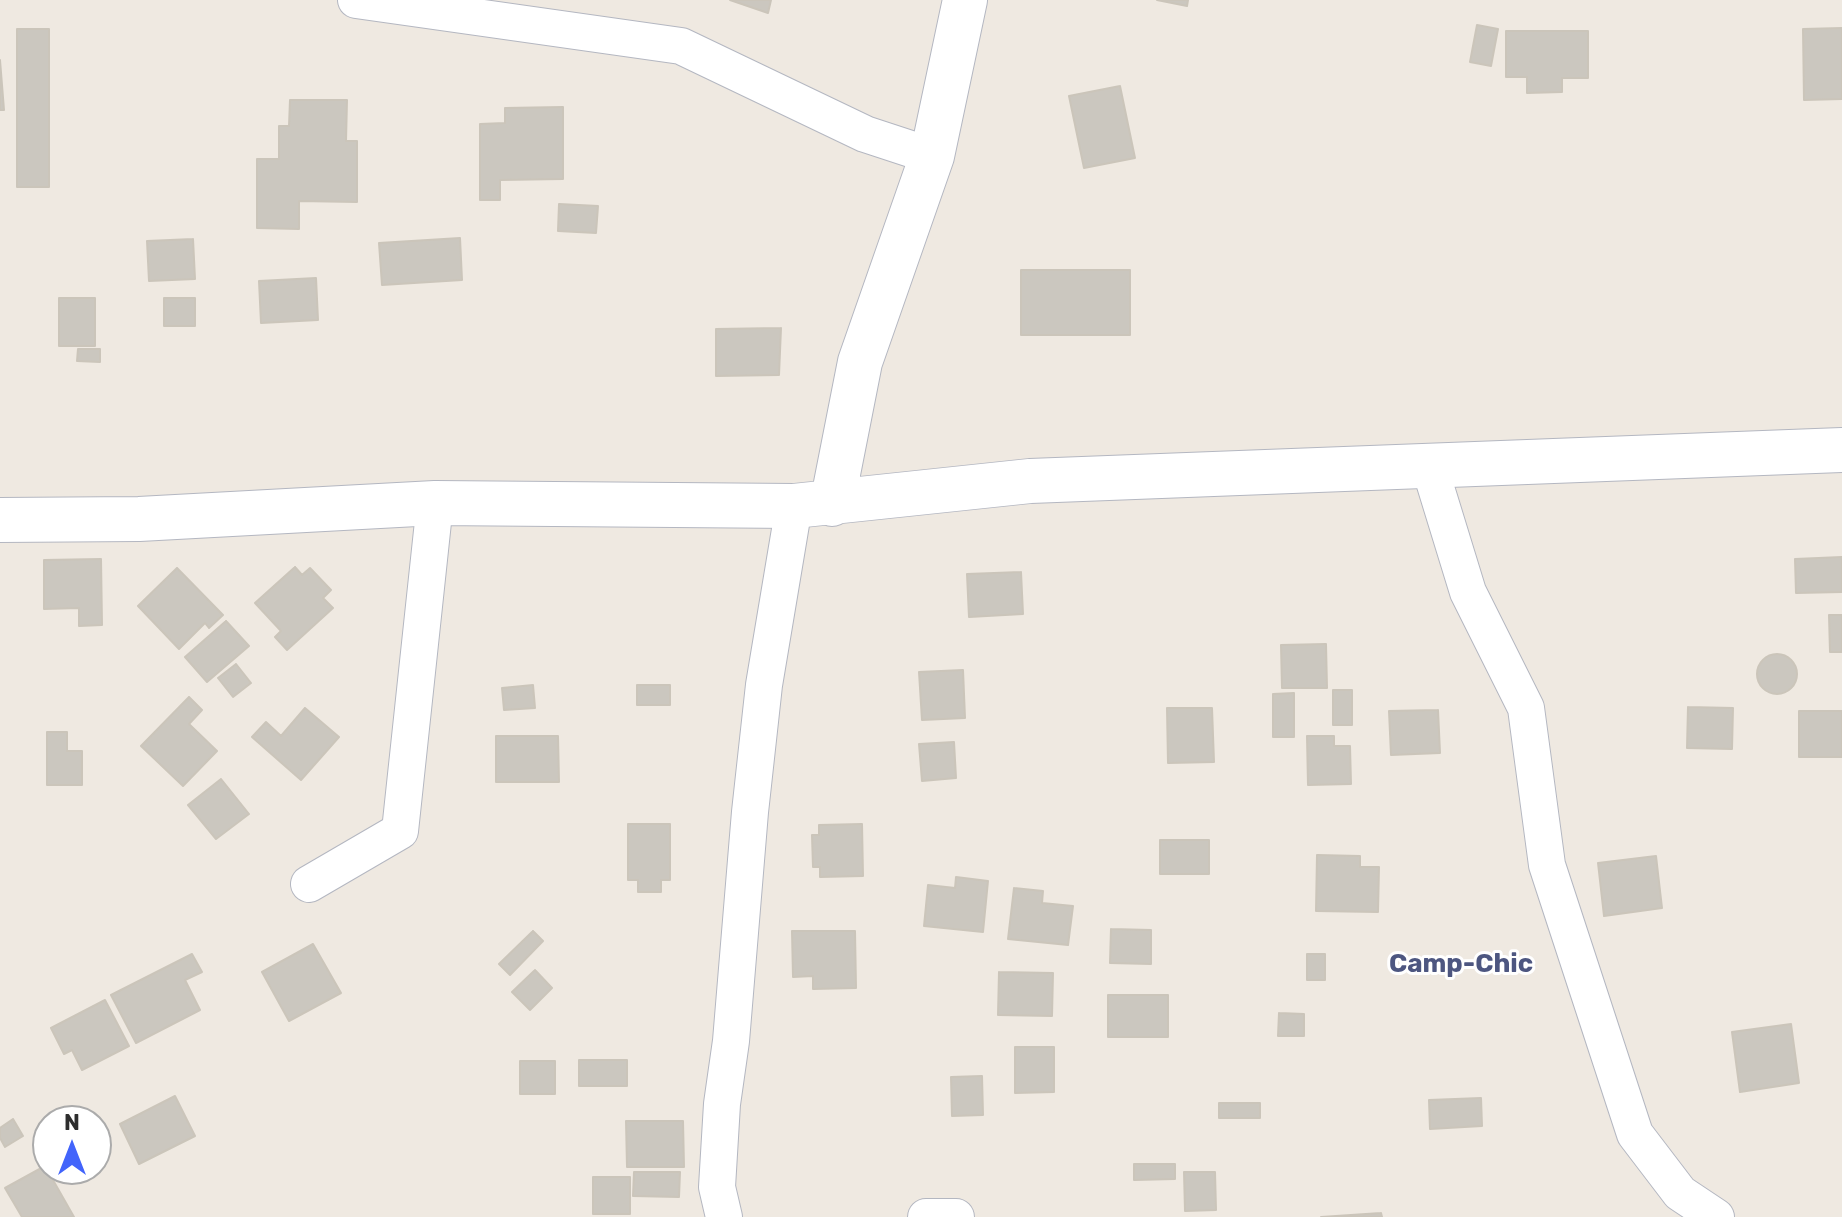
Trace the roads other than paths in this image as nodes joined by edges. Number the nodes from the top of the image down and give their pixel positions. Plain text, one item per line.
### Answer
1 (356, 0) edge
2 (965, 0) edge
3 (932, 156) junction
4 (1842, 450) edge
5 (1429, 465) junction
6 (435, 503) junction
7 (813, 505) junction
8 (0, 520) edge
9 (309, 884) dead end
10 (724, 1217) edge
11 (926, 1217) edge
12 (956, 1217) edge
13 (1716, 1217) edge

1 - 3 street
2 - 3 street
3 - 7 street
4 - 5 street
5 - 7 street
5 - 13 street
6 - 7 street
6 - 8 street
6 - 9 street
7 - 10 street
11 - 12 street

